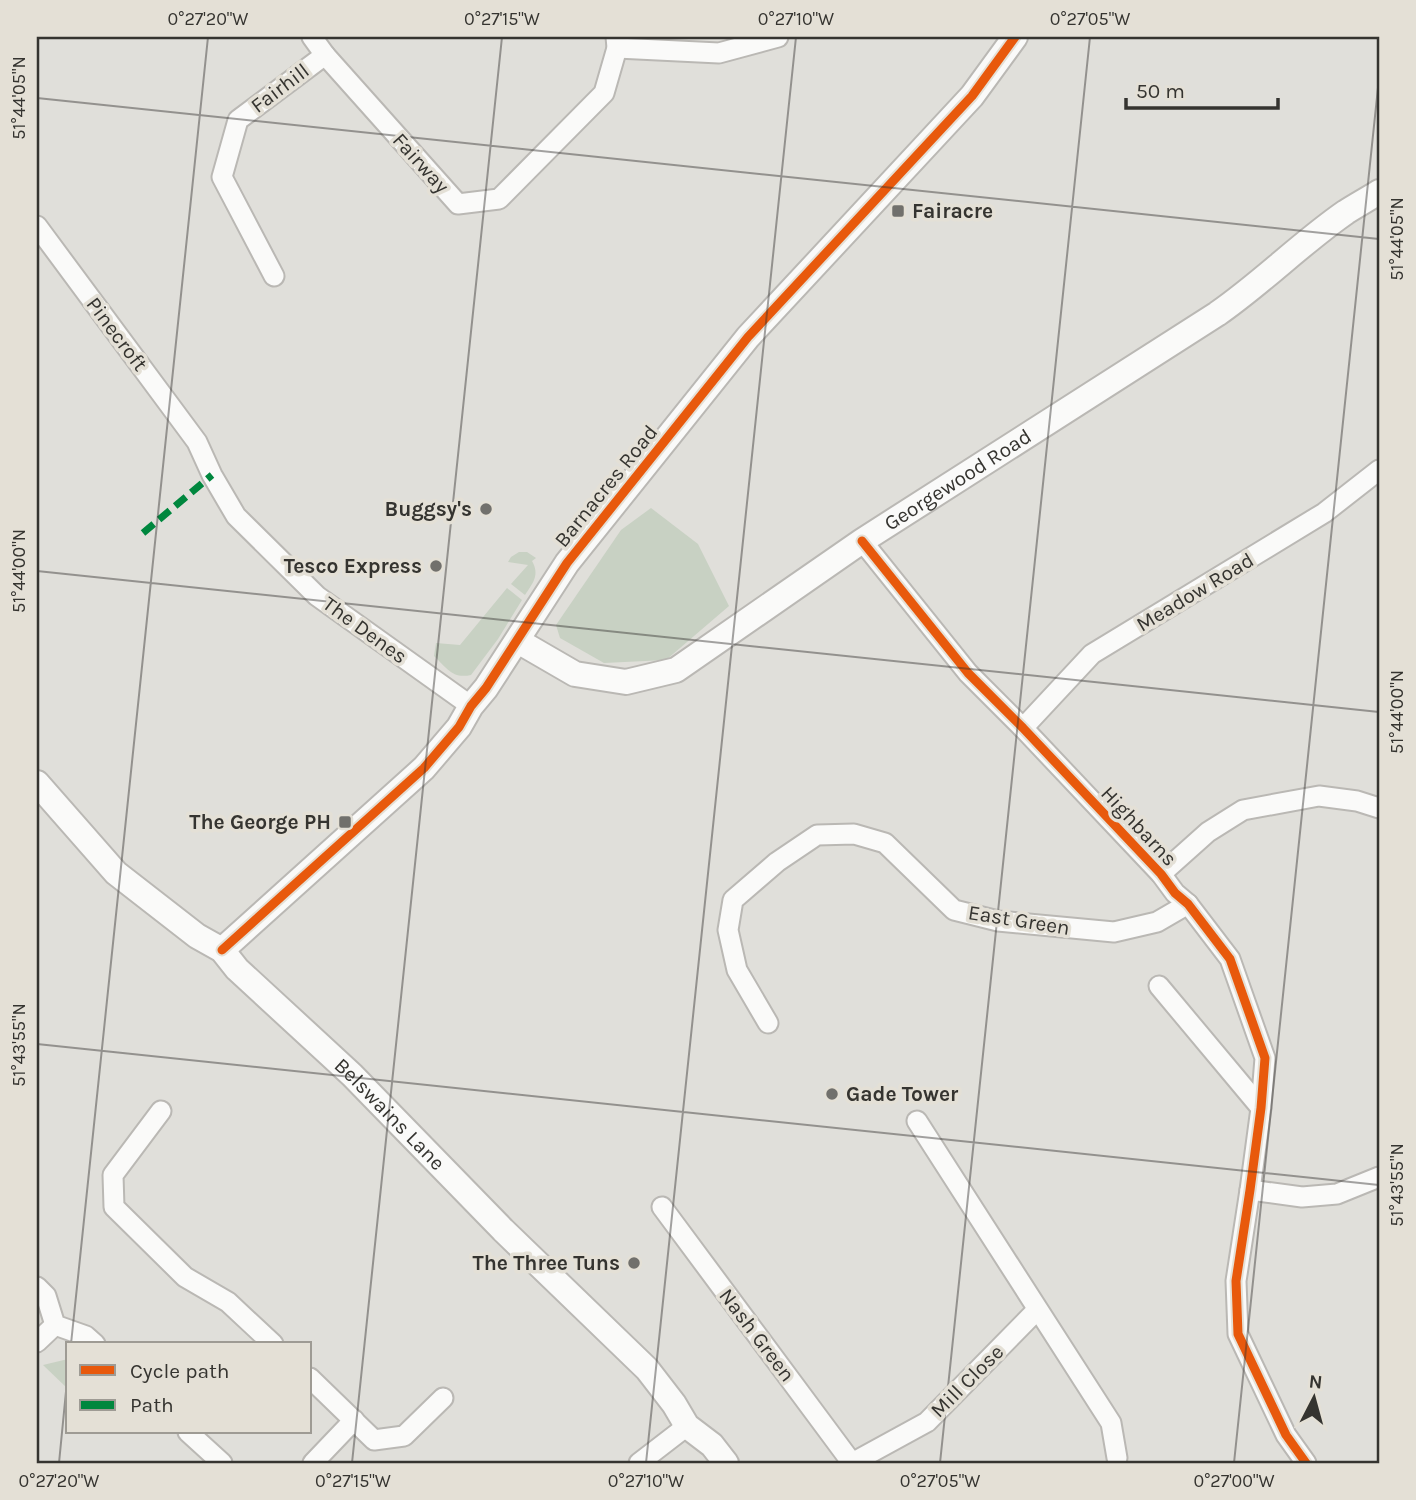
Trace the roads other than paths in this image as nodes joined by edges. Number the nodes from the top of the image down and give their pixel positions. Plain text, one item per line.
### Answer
1 (312, 37) edge
2 (778, 37) edge
3 (1015, 37) edge
4 (617, 42) edge
5 (324, 55) junction
6 (1379, 192) edge
7 (37, 226) edge
8 (274, 276) dead end
9 (197, 442) joint
10 (1379, 470) edge
11 (862, 541) junction
12 (518, 641) junction
13 (471, 706) junction
14 (1023, 728) junction
15 (37, 783) edge
16 (1379, 808) edge
17 (1161, 874) junction
18 (1188, 904) junction
19 (222, 950) junction
20 (1159, 986) dead end
21 (768, 1023) dead end
22 (1261, 1108) junction
23 (161, 1111) dead end
24 (917, 1121) dead end
25 (1379, 1177) edge
26 (1250, 1190) junction
27 (662, 1207) dead end
28 (37, 1287) edge
29 (1037, 1310) junction
30 (55, 1325) junction
31 (37, 1342) edge
32 (93, 1342) edge
33 (271, 1342) edge
34 (312, 1380) edge
35 (443, 1398) dead end
36 (354, 1420) junction
37 (687, 1426) junction
38 (190, 1434) edge
39 (1117, 1458) dead end
40 (222, 1463) edge
41 (313, 1463) edge
42 (639, 1463) edge
43 (726, 1463) edge
44 (852, 1463) edge
45 (1306, 1463) edge

1 - 5 street, Fairway
2 - 4 street
3 - 12 street, Barnacres Road
4 - 5 street, Fairway
5 - 8 street, Fairhill
6 - 11 street, Georgewood Road
7 - 9 street, Pinecroft
9 - 13 street, The Denes
10 - 14 street, Meadow Road
11 - 12 street, Georgewood Road
11 - 14 street, Highbarns
12 - 13 street, Barnacres Road
13 - 19 street, Barnacres Road
14 - 17 street, Highbarns
15 - 19 street, Belswains Lane
16 - 17 street
17 - 18 street, Highbarns
18 - 21 street, East Green
18 - 22 street, Highbarns
19 - 37 street, Belswains Lane
20 - 22 street
22 - 26 street, Highbarns
23 - 33 street
24 - 29 street
25 - 26 street
26 - 45 street, Highbarns
27 - 44 street, Nash Green
28 - 30 street
29 - 39 street
29 - 44 street, Mill Close
30 - 31 street
30 - 32 street
34 - 36 street
35 - 36 street
36 - 41 street
37 - 42 street
37 - 43 street, Belswains Lane
38 - 40 street

